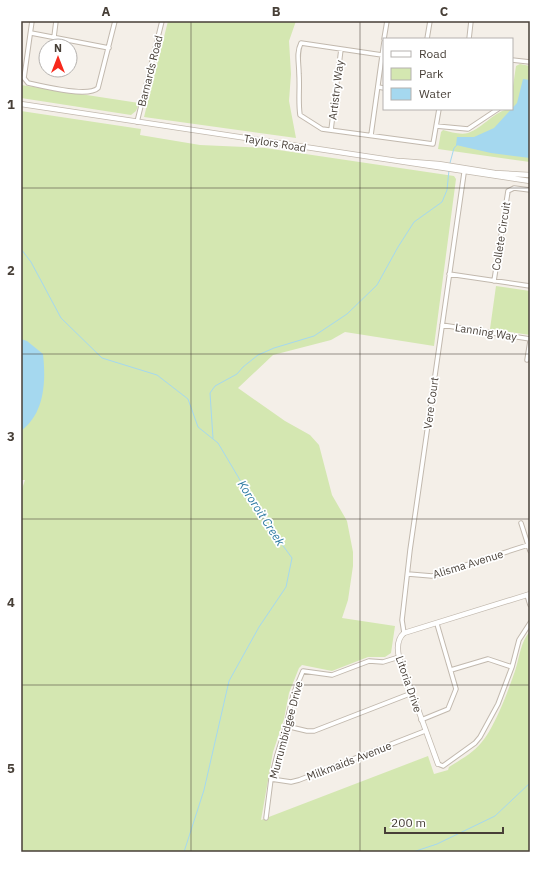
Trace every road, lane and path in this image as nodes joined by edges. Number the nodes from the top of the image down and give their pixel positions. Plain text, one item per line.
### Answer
1 (32, 21) edge
2 (56, 21) edge
3 (115, 21) edge
4 (162, 21) edge
5 (387, 21) edge
6 (430, 21) edge
7 (471, 21) edge
8 (31, 33) junction
9 (54, 37) junction
10 (384, 38) edge
11 (427, 38) edge
12 (469, 38) edge
13 (109, 48) junction
14 (383, 48) edge
15 (341, 49) junction
16 (382, 55) junction
17 (513, 60) edge
18 (530, 62) edge
19 (378, 87) junction
20 (383, 88) edge
21 (21, 104) edge
22 (439, 110) edge
23 (496, 110) edge
24 (137, 122) junction
25 (436, 126) junction
26 (331, 130) junction
27 (371, 135) junction
28 (397, 162) junction
29 (464, 173) junction
30 (530, 175) edge
31 (530, 181) edge
32 (530, 190) edge
33 (449, 274) junction
34 (494, 281) junction
35 (530, 286) edge
36 (442, 325) junction
37 (530, 340) edge
38 (527, 360) dead end
39 (521, 523) dead end
40 (528, 545) junction
41 (530, 551) edge
42 (408, 574) junction
43 (529, 594) edge
44 (530, 605) edge
45 (530, 623) edge
46 (436, 624) junction
47 (404, 633) junction
48 (399, 657) junction
49 (512, 667) junction
50 (451, 670) junction
51 (412, 693) junction
52 (422, 720) junction
53 (286, 726) junction
54 (425, 731) junction
55 (440, 765) joint
56 (271, 779) junction
57 (266, 818) dead end

1 - 8 street
2 - 9 street
3 - 13 street
4 - 24 street, Barnards Road
5 - 10 street
6 - 11 street
7 - 12 street
8 - 9 street
8 - 13 street
9 - 13 street
14 - 16 street
15 - 16 street
15 - 26 street, Artistry Way
15 - 26 street
16 - 19 street
17 - 18 street
19 - 20 street
19 - 27 street
21 - 24 street, Taylors Road
22 - 25 street
23 - 25 street
24 - 28 street, Taylors Road
25 - 27 street
26 - 27 street
28 - 29 street, Taylors Road
28 - 30 street
29 - 31 street, Taylors Road
29 - 33 street, Vere Court
32 - 34 street, Collete Circuit
33 - 34 street
33 - 36 street, Vere Court
34 - 35 street
36 - 37 street, Lanning Way
36 - 42 street, Vere Court
37 - 38 street
39 - 40 street
40 - 41 street
40 - 42 street, Alisma Avenue
42 - 47 street, Vere Court
43 - 44 street
43 - 46 street
45 - 49 street
46 - 47 street
46 - 50 street
47 - 48 street, Litoria Drive
48 - 51 street, Litoria Drive
48 - 53 street, Murrumbidgee Drive
49 - 50 street
49 - 55 street
50 - 52 street
51 - 52 street, Litoria Drive
51 - 53 street
52 - 54 street, Litoria Drive
53 - 56 street, Murrumbidgee Drive
54 - 55 street, Litoria Drive
54 - 56 street, Milkmaids Avenue
56 - 57 street, Murrumbidgee Drive

